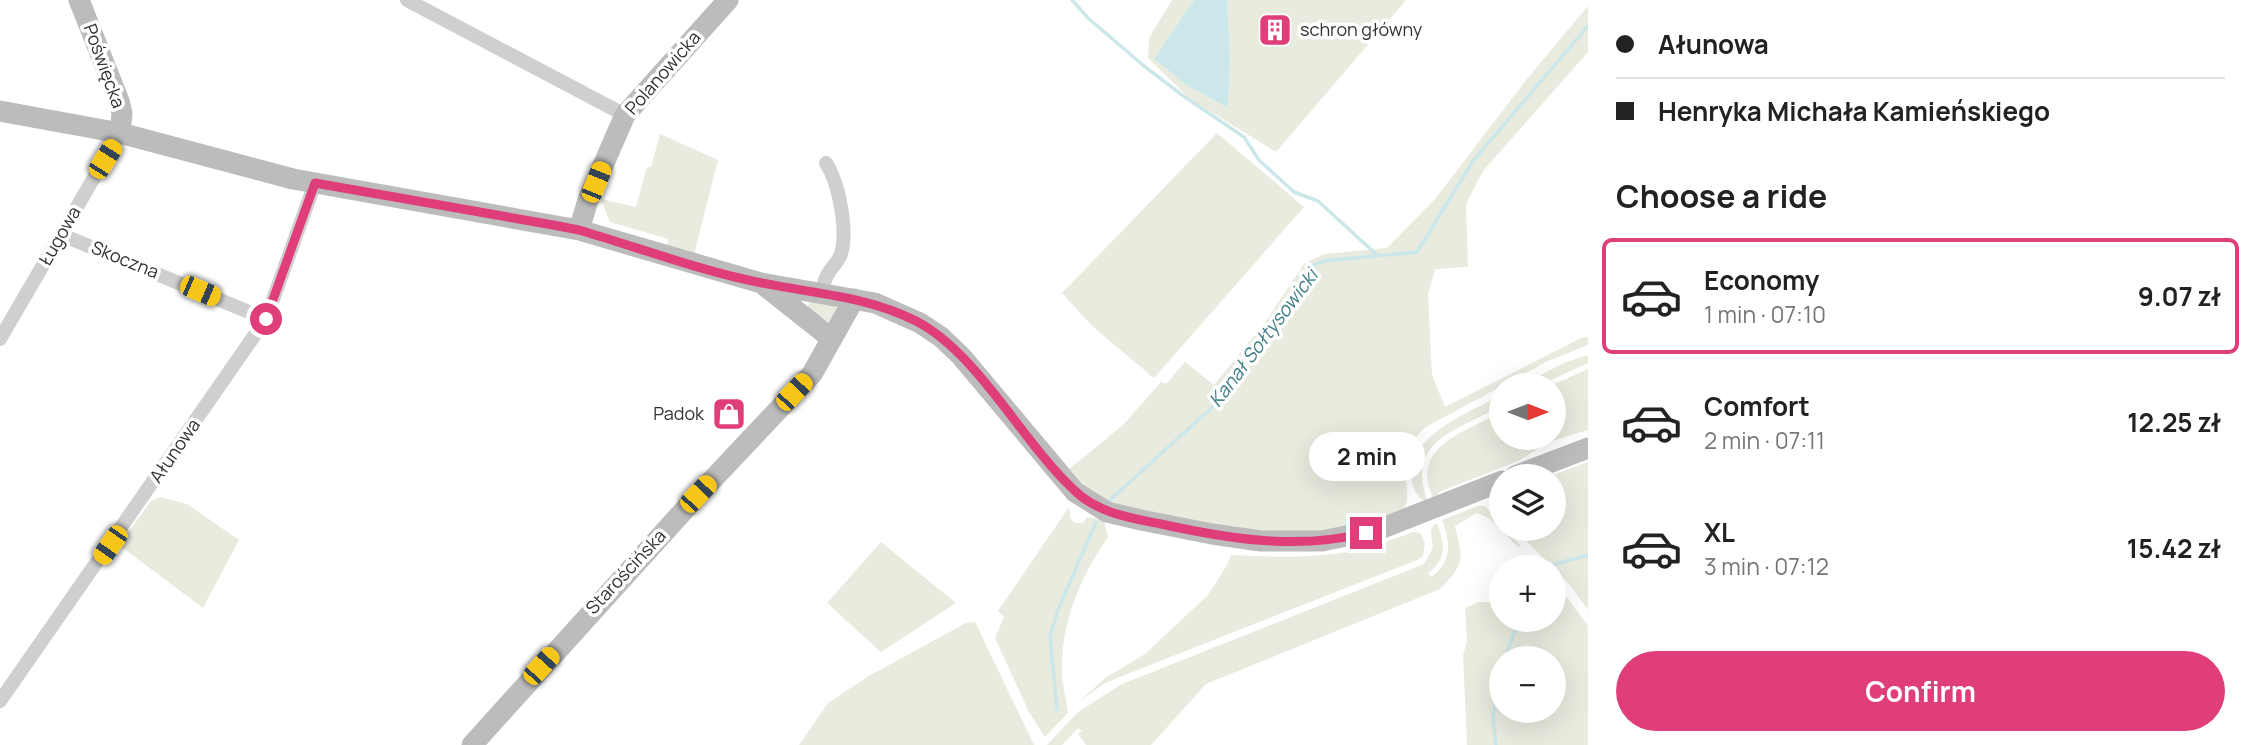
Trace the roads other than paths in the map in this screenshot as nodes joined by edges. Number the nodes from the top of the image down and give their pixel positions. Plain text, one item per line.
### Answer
1 (79, 0) edge
2 (407, 0) edge
3 (728, 0) edge
4 (0, 111) edge
5 (625, 115) junction
6 (120, 133) junction
7 (826, 163) dead end
8 (315, 183) junction
9 (579, 230) junction
10 (62, 235) junction
11 (761, 283) junction
12 (821, 293) junction
13 (853, 299) junction
14 (266, 319) junction
15 (832, 339) junction
16 (0, 340) edge
17 (1588, 448) edge
18 (1546, 464) edge
19 (1489, 486) edge
20 (0, 701) edge
21 (472, 745) edge

1 - 6 street, Poświęcka
2 - 5 street
3 - 5 street, Polanowicka
4 - 6 street
5 - 9 street, Polanowicka
6 - 8 street
6 - 10 street, Ługowa
7 - 12 street
8 - 9 street
8 - 14 street, Ałunowa
9 - 11 street
10 - 14 street, Skoczna
10 - 16 street, Ługowa
11 - 12 street
11 - 15 street
12 - 13 street
13 - 15 street, Starościńska
13 - 19 street
14 - 20 street, Ałunowa
15 - 21 street, Starościńska
17 - 18 street

